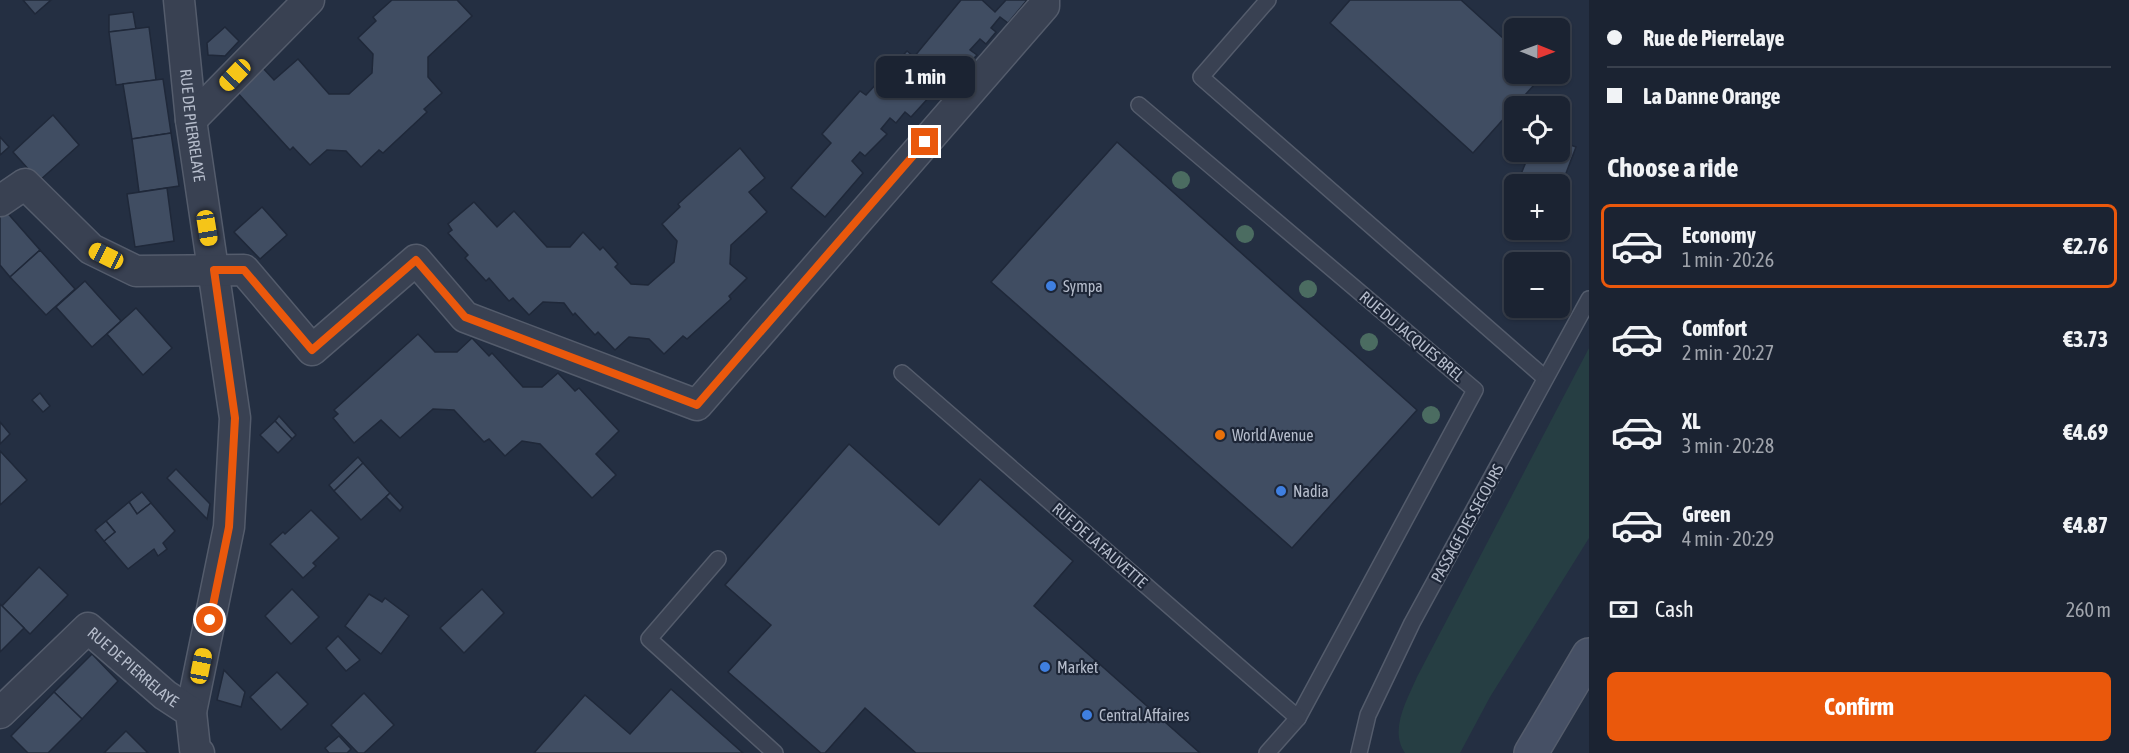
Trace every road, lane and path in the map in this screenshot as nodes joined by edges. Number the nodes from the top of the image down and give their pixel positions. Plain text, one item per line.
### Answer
1 (179, 0) edge
2 (309, 0) edge
3 (1044, 0) edge
4 (1268, 0) edge
5 (1139, 105) dead end
6 (191, 120) junction
7 (0, 201) edge
8 (214, 270) junction
9 (1589, 299) edge
10 (902, 373) dead end
11 (1545, 378) junction
12 (718, 559) dead end
13 (1589, 655) edge
14 (191, 712) junction
15 (0, 713) edge
16 (1298, 718) junction
17 (199, 753) edge
18 (775, 753) edge
19 (1267, 753) edge
20 (1359, 753) edge
21 (1531, 753) edge

1 - 6 street, RUE DE PIERRELAYE
2 - 6 street
3 - 8 street
4 - 11 lane
5 - 16 lane, RUE DU JACQUES BREL
6 - 8 street, RUE DE PIERRELAYE
7 - 8 street
8 - 14 street, RUE DE PIERRELAYE
9 - 11 lane, PASSAGE DES SECOURS
10 - 16 lane, RUE DE LA FAUVETTE
11 - 20 lane, PASSAGE DES SECOURS
12 - 18 lane
13 - 21 main road
14 - 15 street, RUE DE PIERRELAYE
14 - 17 street, RUE DE PIERRELAYE
16 - 19 lane, RUE DU JACQUES BREL

